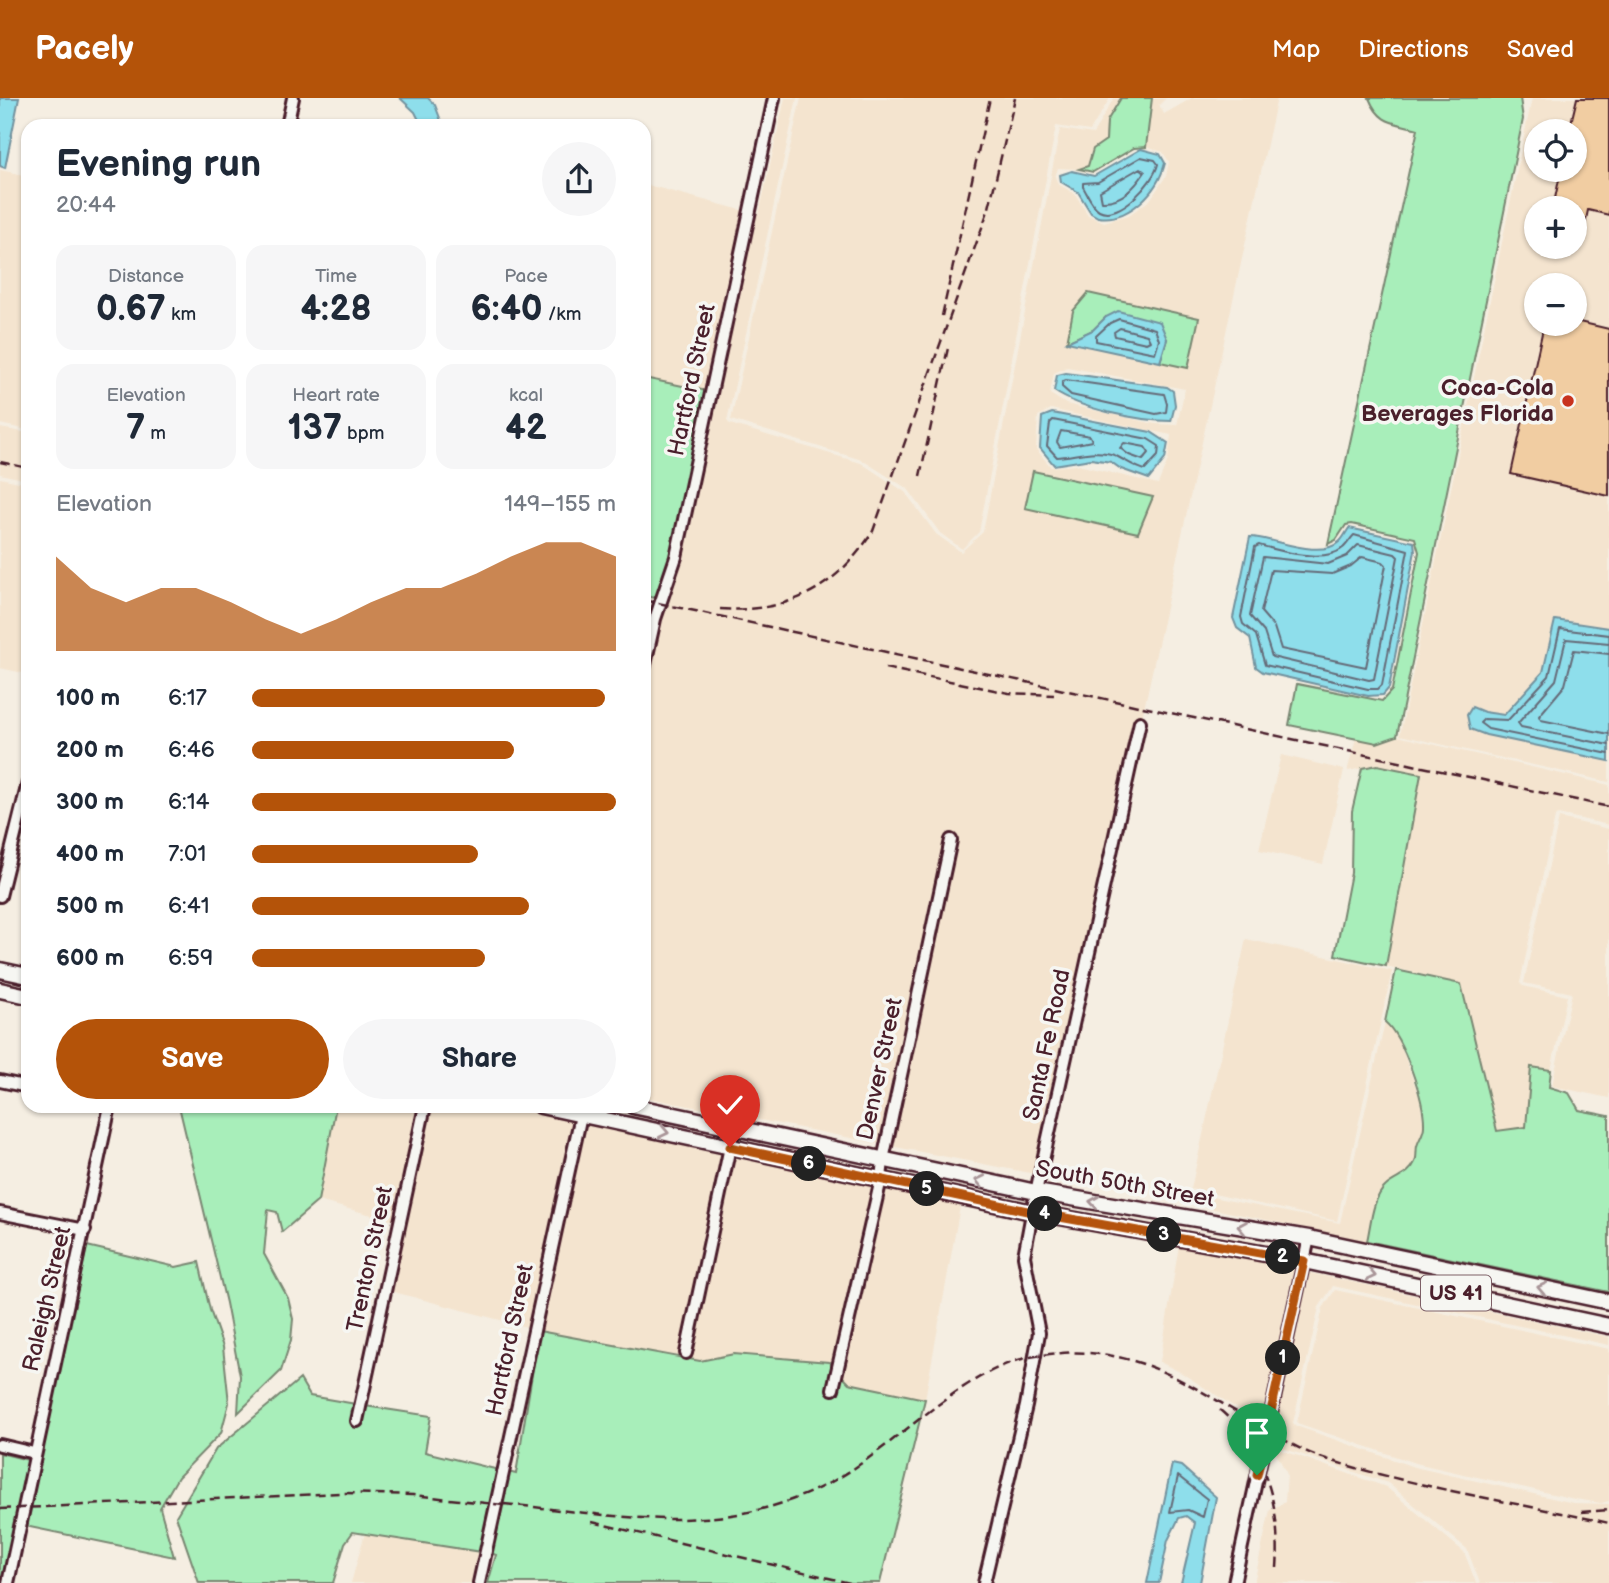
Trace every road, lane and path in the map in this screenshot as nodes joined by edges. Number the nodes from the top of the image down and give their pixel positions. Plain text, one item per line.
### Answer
1 (293, 98) edge
2 (774, 98) edge
3 (288, 119) edge
4 (651, 637) edge
5 (1140, 722) dead end
6 (21, 811) edge
7 (951, 840) dead end
8 (0, 896) edge
9 (0, 970) edge
10 (21, 974) edge
11 (0, 989) edge
12 (21, 994) edge
13 (0, 1081) edge
14 (21, 1086) edge
15 (651, 1110) edge
16 (109, 1113) edge
17 (423, 1113) edge
18 (581, 1113) edge
19 (594, 1113) edge
20 (734, 1128) junction
21 (730, 1147) junction
22 (883, 1160) junction
23 (881, 1180) junction
24 (1036, 1192) junction
25 (1032, 1212) junction
26 (0, 1213) edge
27 (85, 1230) junction
28 (1309, 1238) junction
29 (1304, 1261) junction
30 (1609, 1302) edge
31 (1609, 1326) edge
32 (685, 1353) dead end
33 (833, 1389) dead end
34 (357, 1421) dead end
35 (0, 1445) edge
36 (34, 1453) junction
37 (8, 1583) edge
38 (479, 1583) edge
39 (984, 1583) edge
40 (1234, 1583) edge

1 - 3 street
2 - 4 street, Hartford Street
5 - 24 street, Santa Fe Road
6 - 8 street
7 - 22 street, Denver Street
9 - 10 main road
11 - 12 main road
13 - 14 street
15 - 20 main road, South 50th Street / US 41
16 - 27 street, Raleigh Street
17 - 34 street, Trenton Street
18 - 38 street, Hartford Street
19 -> 21 main road, South 50th Street / US 41
20 - 21 street
20 - 22 main road, South 50th Street / US 41
21 - 23 main road, South 50th Street / US 41
21 - 32 street
22 - 23 street, Denver Street
24 -> 22 main road, South 50th Street / US 41
23 - 25 main road, South 50th Street / US 41
23 - 33 street, Denver Street
24 - 25 street, Santa Fe Road
28 -> 24 main road, South 50th Street / US 41
25 - 29 main road, South 50th Street / US 41
25 - 39 street, Santa Fe Road
26 - 27 street
27 - 36 street, Raleigh Street
28 - 29 street
30 -> 28 main road, South 50th Street / US 41
29 -> 31 main road, South 50th Street / US 41
29 - 40 street
35 - 36 street
36 - 37 street, Raleigh Street

